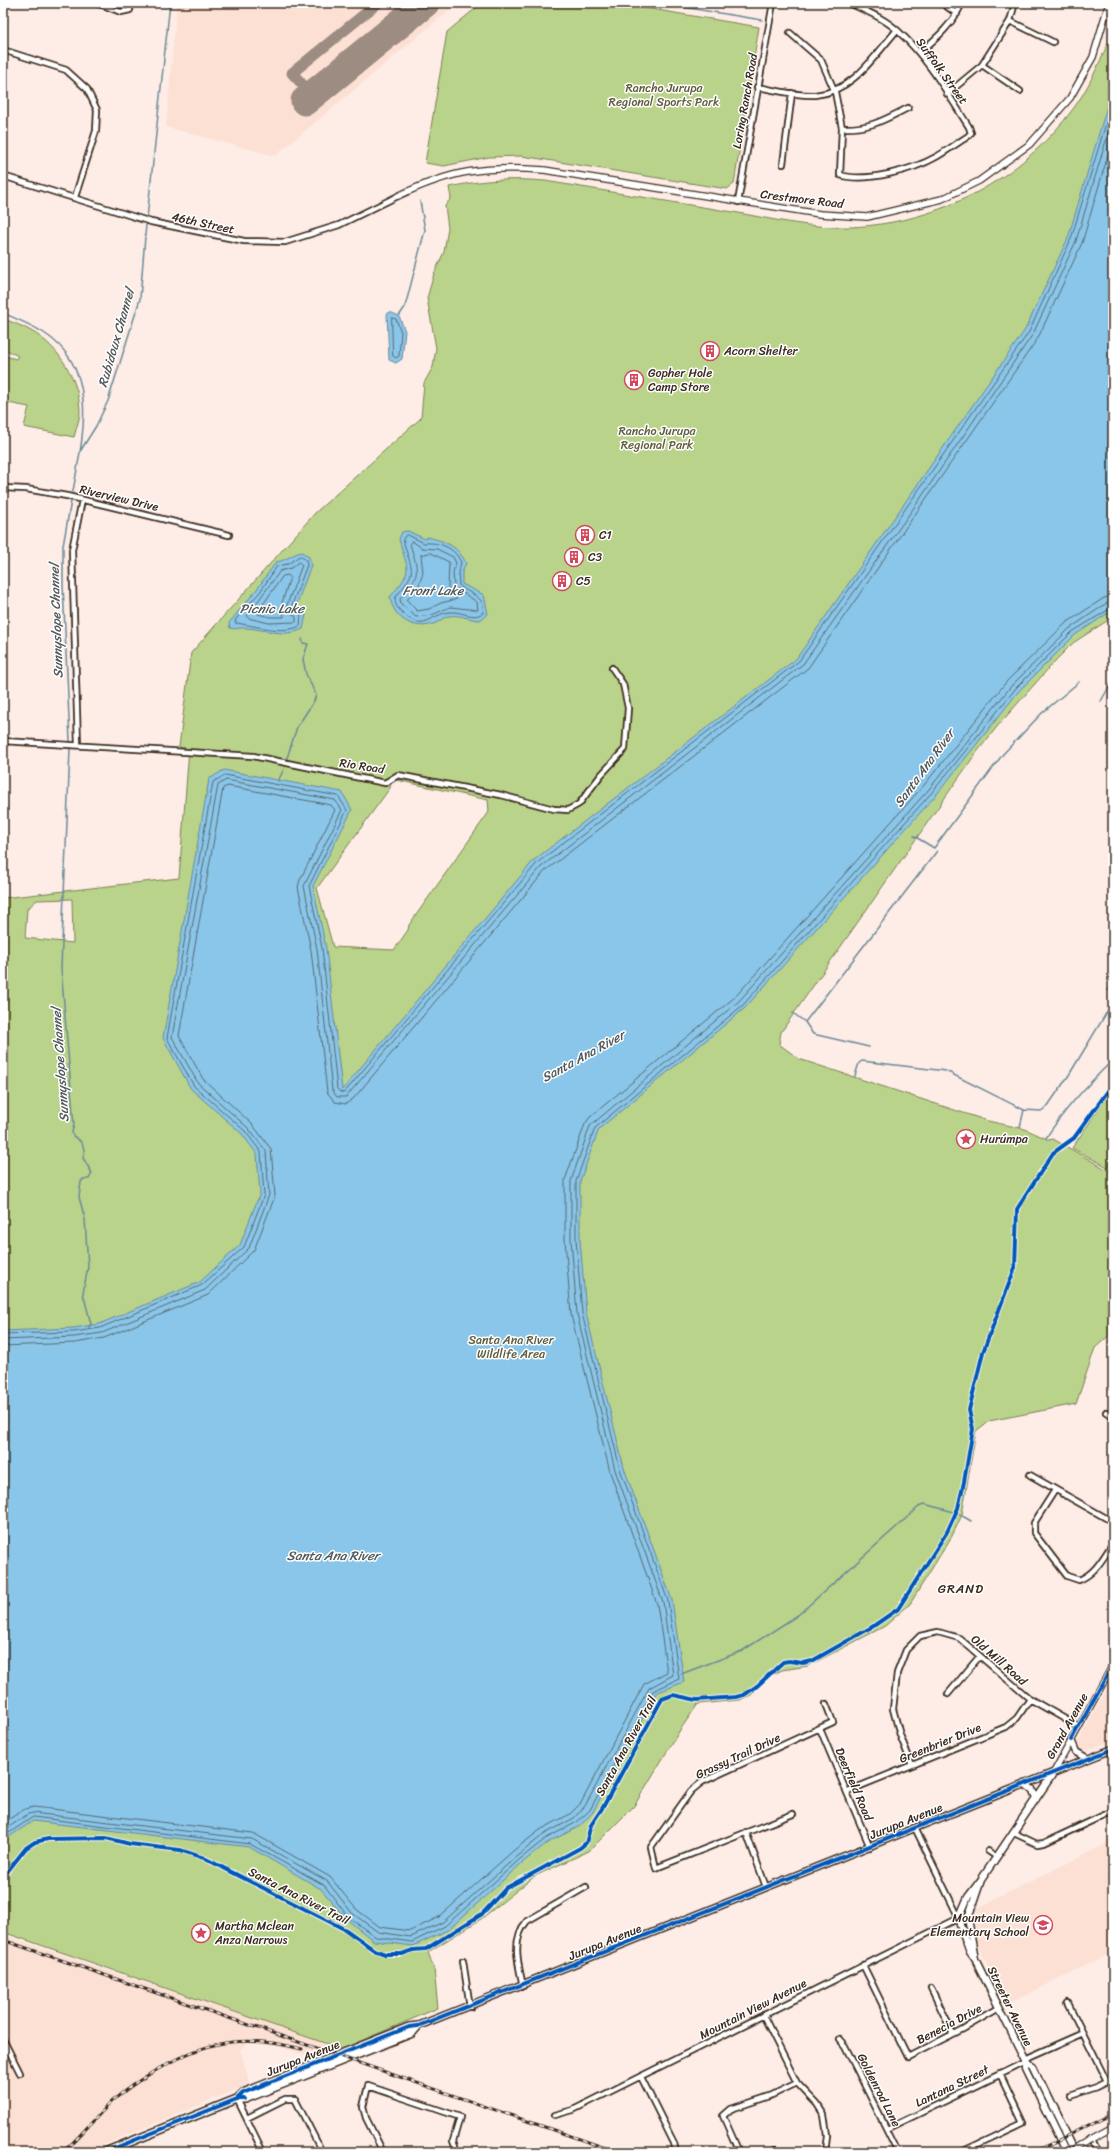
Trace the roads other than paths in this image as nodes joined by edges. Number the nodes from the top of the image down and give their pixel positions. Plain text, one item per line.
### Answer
1 (97, 3) edge
2 (131, 3) edge
3 (773, 3) edge
4 (849, 3) edge
5 (942, 3) edge
6 (962, 3) edge
7 (1015, 3) edge
8 (1109, 3) edge
9 (957, 14) junction
10 (1010, 21) junction
11 (897, 30) junction
12 (790, 34) dead end
13 (1053, 42) dead end
14 (3, 50) edge
15 (919, 53) junction
16 (982, 65) junction
17 (757, 87) junction
18 (1020, 91) dead end
19 (835, 92) junction
20 (792, 93) junction
21 (948, 94) junction
22 (908, 108) dead end
23 (842, 128) junction
24 (783, 164) dead end
25 (3, 176) edge
26 (398, 196) joint
27 (74, 197) junction
28 (738, 202) junction
29 (3, 488) edge
30 (82, 500) junction
31 (229, 535) dead end
32 (612, 668) dead end
33 (3, 741) edge
34 (75, 745) junction
35 (1106, 1412) dead end
36 (1113, 1416) edge
37 (1030, 1476) dead end
38 (1055, 1490) junction
39 (1113, 1522) edge
40 (1113, 1543) edge
41 (979, 1657) junction
42 (1113, 1665) edge
43 (948, 1694) dead end
44 (1030, 1699) junction
45 (826, 1704) dead end
46 (1079, 1727) junction
47 (820, 1729) junction
48 (1071, 1740) junction
49 (1113, 1749) edge
50 (1088, 1759) junction
51 (912, 1765) junction
52 (1054, 1772) junction
53 (1024, 1784) junction
54 (848, 1791) junction
55 (1036, 1799) junction
56 (1113, 1811) edge
57 (793, 1814) dead end
58 (915, 1828) junction
59 (746, 1832) junction
60 (1014, 1833) junction
61 (870, 1847) junction
62 (988, 1851) dead end
63 (997, 1857) junction
64 (981, 1880) junction
65 (586, 1887) dead end
66 (766, 1887) junction
67 (959, 1918) junction
68 (968, 1918) junction
69 (975, 1959) junction
70 (463, 1961) dead end
71 (863, 1965) junction
72 (523, 1986) junction
73 (931, 1988) dead end
74 (1068, 2002) dead end
75 (470, 2007) junction
76 (999, 2008) junction
77 (763, 2015) junction
78 (418, 2026) joint
79 (1083, 2033) junction
80 (953, 2034) junction
81 (839, 2038) dead end
82 (3, 2039) edge
83 (1025, 2060) junction
84 (20, 2073) dead end
85 (1000, 2074) junction
86 (641, 2077) junction
87 (1113, 2079) edge
88 (1108, 2082) junction
89 (797, 2083) junction
90 (1069, 2096) dead end
91 (237, 2099) junction
92 (555, 2115) dead end
93 (247, 2118) junction
94 (1113, 2127) edge
95 (887, 2129) junction
96 (1091, 2139) junction
97 (105, 2152) edge
98 (263, 2152) edge
99 (322, 2152) edge
100 (383, 2152) edge
101 (457, 2152) edge
102 (676, 2152) edge
103 (739, 2152) edge
104 (825, 2152) edge
105 (898, 2152) edge
106 (961, 2152) edge
107 (1066, 2152) edge
108 (1073, 2152) edge
109 (1097, 2152) edge

1 - 2 street
3 - 17 street, Loring Ranch Road
4 - 11 street, Suffolk Street
5 - 9 street
6 - 9 street
7 - 10 street
8 - 28 street, Crestmore Road
9 - 15 street
10 - 13 street
10 - 16 street
11 - 15 street, Suffolk Street
11 - 19 street
12 - 19 street
14 - 27 street
15 - 21 street, Suffolk Street
16 - 18 street
16 - 21 street
17 - 20 street
17 - 28 street, Loring Ranch Road
19 - 20 street
19 - 23 street
20 - 24 street
21 - 23 street, Suffolk Street
22 - 23 street
25 - 27 street, 46th Street
26 - 27 street, 46th Street
26 - 28 street, Crestmore Road
29 - 30 street, Riverview Drive
30 - 31 street, Riverview Drive
30 - 34 street
32 - 34 street, Rio Road
33 - 34 street, Rio Road
35 - 36 street
37 - 38 street
38 - 39 street
38 - 40 street
41 - 43 street
41 - 44 street, Old Mill Road
41 - 51 street, Old Mill Road
42 - 46 street, Grand Avenue
44 - 46 street, Old Mill Road
44 - 51 street, Greenbrier Drive
45 - 47 street, Grassy Trail Drive
46 - 48 street, Grand Avenue
47 - 54 street, Deerfield Road
47 - 59 street, Grassy Trail Drive
48 - 50 main road
48 - 52 street, Grand Avenue
49 - 50 main road, Jurupa Avenue
50 - 52 main road, Jurupa Avenue
51 - 54 street, Greenbrier Drive
52 - 53 main road, Jurupa Avenue
52 - 55 main road, Grand Avenue
53 - 55 main road
53 - 58 main road, Jurupa Avenue
54 - 61 street, Deerfield Road
55 - 60 main road, Grand Avenue
56 - 60 street
57 - 59 street
58 - 61 main road, Jurupa Avenue
58 - 67 street, Streeter Avenue
59 - 66 street
60 - 63 main road, Grand Avenue
61 - 66 main road, Jurupa Avenue
62 - 63 street
63 - 64 main road, Grand Avenue
64 - 67 main road, Grand Avenue
64 - 68 main road, Grand Avenue
65 - 72 street
66 - 72 main road, Jurupa Avenue
67 - 68 street
67 - 69 main road, Streeter Avenue
67 - 71 street, Mountain View Avenue
68 - 69 main road, Streeter Avenue
69 - 76 main road, Streeter Avenue
70 - 75 street
71 - 77 street, Mountain View Avenue
71 - 80 street, Benecia Drive
72 - 75 main road, Jurupa Avenue
73 - 80 street
74 - 79 street
75 - 78 main road, Jurupa Avenue
76 - 80 street, Benecia Drive
76 - 83 main road, Streeter Avenue
77 - 86 street, Mountain View Avenue
77 - 89 street
78 - 91 main road, Jurupa Avenue
79 - 83 street, Lantana Street
79 - 88 street
81 - 95 street, Goldenrod Lane
82 - 84 street
83 - 85 street, Lantana Street
83 - 107 main road, Streeter Avenue
83 - 108 main road, Streeter Avenue
85 - 95 street, Lantana Street
85 - 106 street
86 - 92 street, Mountain View Avenue
86 - 102 street
87 - 88 street
88 - 90 street
89 - 103 street
89 - 104 street
91 - 93 street
91 - 97 main road, Jurupa Avenue
93 - 98 street
93 - 99 street
94 - 96 street
95 - 105 street, Goldenrod Lane
96 - 108 street, bridge
96 - 109 street
100 - 101 street

